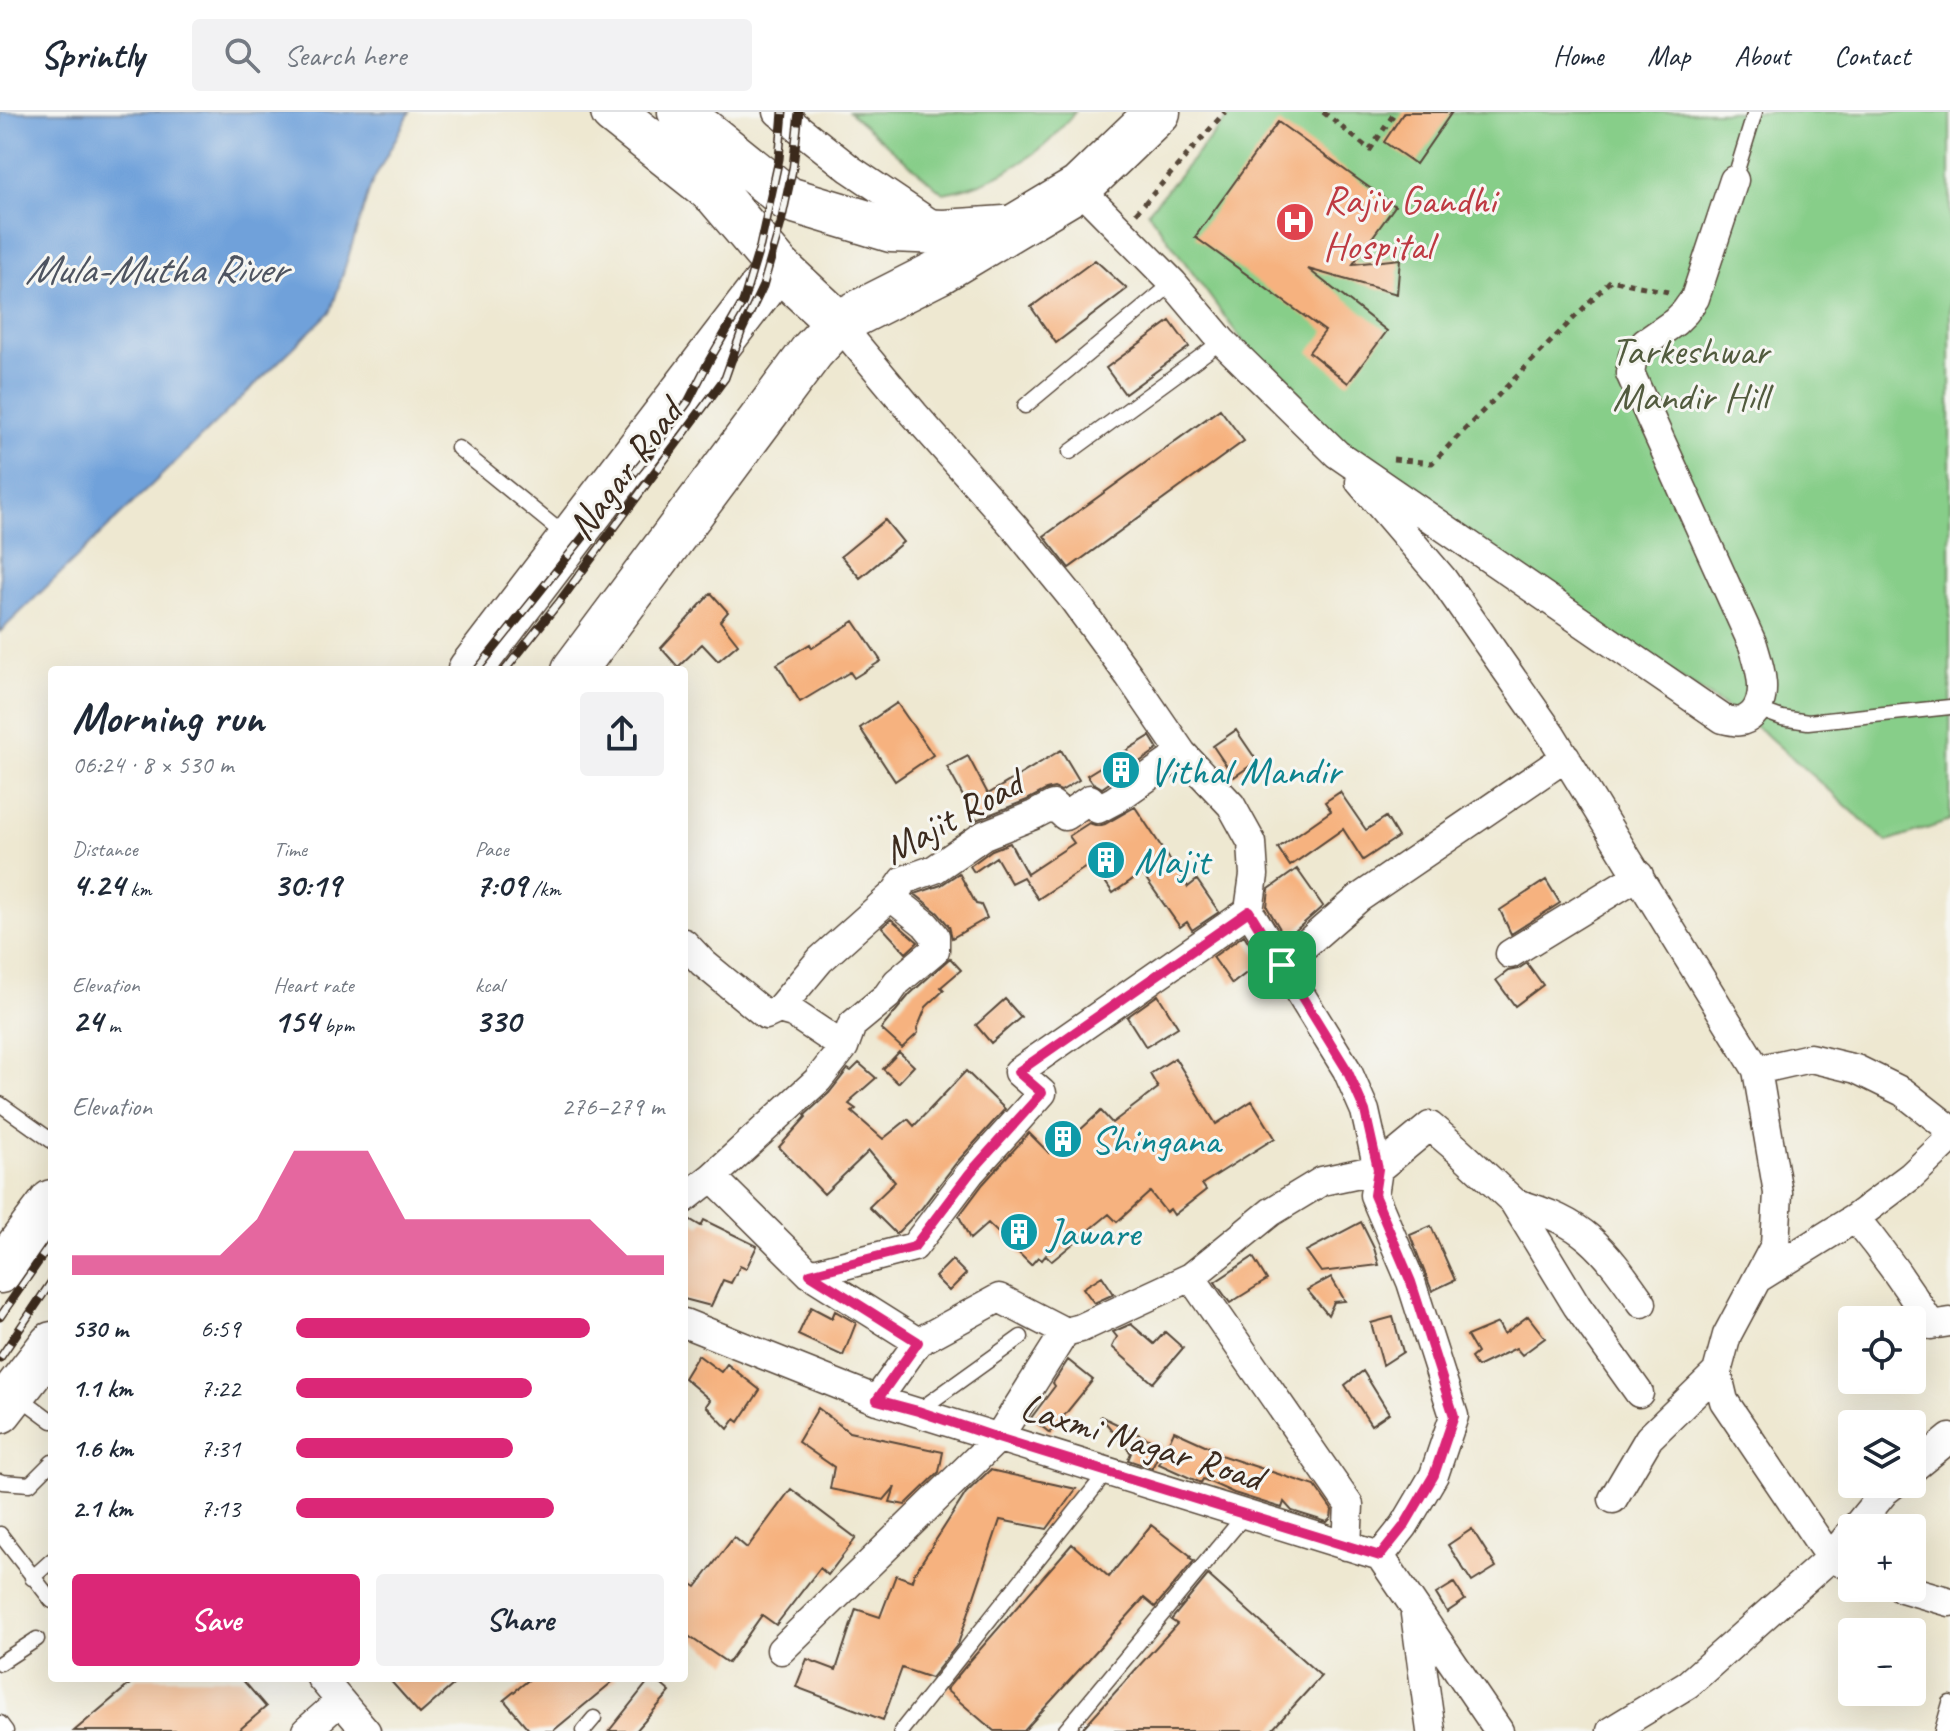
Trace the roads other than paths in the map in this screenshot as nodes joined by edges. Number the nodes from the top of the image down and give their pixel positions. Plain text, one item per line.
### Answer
1 (613, 112) edge
2 (778, 112) edge
3 (1158, 112) edge
4 (1755, 112) edge
5 (687, 135) edge
6 (730, 178) junction
7 (1734, 180) joint
8 (1079, 188) junction
9 (1011, 228) junction
10 (944, 232) junction
11 (778, 267) junction
12 (1173, 283) junction
13 (838, 323) junction
14 (1222, 341) junction
15 (1025, 406) dead end
16 (458, 448) dead end
17 (1070, 452) dead end
18 (1337, 454) junction
19 (571, 539) junction
20 (473, 666) edge
21 (577, 666) edge
22 (1950, 707) edge
23 (1757, 709) junction
24 (1182, 753) junction
25 (1566, 757) junction
26 (1639, 875) junction
27 (895, 893) junction
28 (1249, 911) junction
29 (688, 947) edge
30 (1510, 954) dead end
31 (1282, 965) junction
32 (779, 1009) junction
33 (844, 1047) junction
34 (1757, 1070) junction
35 (0, 1104) edge
36 (1950, 1129) edge
37 (48, 1138) edge
38 (1950, 1139) edge
39 (1378, 1169) junction
40 (712, 1177) junction
41 (688, 1196) edge
42 (1515, 1203) junction
43 (48, 1206) edge
44 (1855, 1218) junction
45 (11, 1248) edge
46 (810, 1274) junction
47 (1191, 1277) junction
48 (1759, 1277) junction
49 (1642, 1303) dead end
50 (1950, 1322) edge
51 (688, 1325) edge
52 (1065, 1332) junction
53 (1021, 1337) dead end
54 (918, 1342) junction
55 (48, 1349) edge
56 (1717, 1372) junction
57 (1639, 1393) dead end
58 (877, 1400) junction
59 (7, 1402) edge
60 (918, 1411) junction
61 (48, 1419) edge
62 (998, 1438) junction
63 (1950, 1438) edge
64 (1926, 1458) edge
65 (48, 1466) edge
66 (1107, 1472) junction
67 (0, 1481) edge
68 (1879, 1498) edge
69 (1613, 1499) dead end
70 (1866, 1514) edge
71 (1245, 1515) junction
72 (0, 1534) edge
73 (1347, 1546) junction
74 (1380, 1556) junction
75 (1838, 1558) edge
76 (48, 1564) edge
77 (1838, 1564) edge
78 (32, 1578) junction
79 (1926, 1595) edge
80 (48, 1596) edge
81 (1950, 1602) edge
82 (1415, 1609) junction
83 (37, 1639) dead end
84 (781, 1650) dead end
85 (0, 1663) edge
86 (324, 1682) edge
87 (340, 1701) junction
88 (1950, 1703) edge
89 (594, 1718) dead end
90 (0, 1723) edge
91 (6, 1731) edge
92 (306, 1731) edge
93 (366, 1731) edge
94 (583, 1731) edge
95 (901, 1731) edge
96 (1065, 1731) edge
97 (1431, 1731) edge
98 (1499, 1731) edge
99 (1611, 1731) edge
100 (1942, 1731) edge

1 - 5 highway
2 - 10 street
3 - 8 highway, Nagar Road
4 - 7 lane
5 - 6 highway
6 - 10 highway
6 - 11 highway
7 - 23 street
8 - 9 highway, Nagar Road
8 - 12 street
9 - 10 highway
9 - 13 highway, Nagar Road
11 - 13 highway
11 - 19 highway, Nagar Road
12 - 14 street
12 - 15 lane
13 - 21 highway, Nagar Road
13 - 24 street
14 - 17 lane
14 - 18 street
16 - 19 lane
18 - 23 street
18 - 25 street
19 - 20 highway, Nagar Road
22 - 23 lane
24 - 27 street, Majit Road
24 - 28 street
25 - 26 street
25 - 31 street
26 - 30 street
26 - 34 street
27 - 32 street, Majit Road
27 - 33 street
28 - 31 street
28 - 46 street
29 - 32 street
31 - 39 street
32 - 33 street
33 - 40 street
34 - 36 street
34 - 48 street
35 - 37 lane
38 - 44 street
39 - 42 street
39 - 47 street
39 - 74 street
40 - 41 street
40 - 46 street
42 - 49 street
42 - 57 street
43 - 45 highway
44 - 48 street
44 - 50 street
46 - 54 street
47 - 52 street
47 - 73 street
48 - 56 street
51 - 58 street, Laxmi Nagar Road
52 - 54 street
52 - 62 street
53 - 60 lane
54 - 58 street
55 - 59 highway
56 - 69 street
56 - 75 street
58 - 60 street, Laxmi Nagar Road
59 - 61 lane
60 - 62 street, Laxmi Nagar Road
62 - 66 street, Laxmi Nagar Road
62 - 84 street
63 - 64 street
65 - 67 lane
66 - 71 street, Laxmi Nagar Road
66 - 95 lane
68 - 70 street
71 - 73 street, Laxmi Nagar Road
71 - 96 lane
72 - 78 lane
73 - 74 street, Laxmi Nagar Road
74 - 82 street
76 - 78 lane
77 - 99 street
78 - 80 lane
79 - 81 street
82 - 97 street
82 - 98 street
83 - 85 lane
86 - 87 street
87 - 92 street
87 - 93 street
88 - 100 lane
89 - 94 lane
90 - 91 lane

